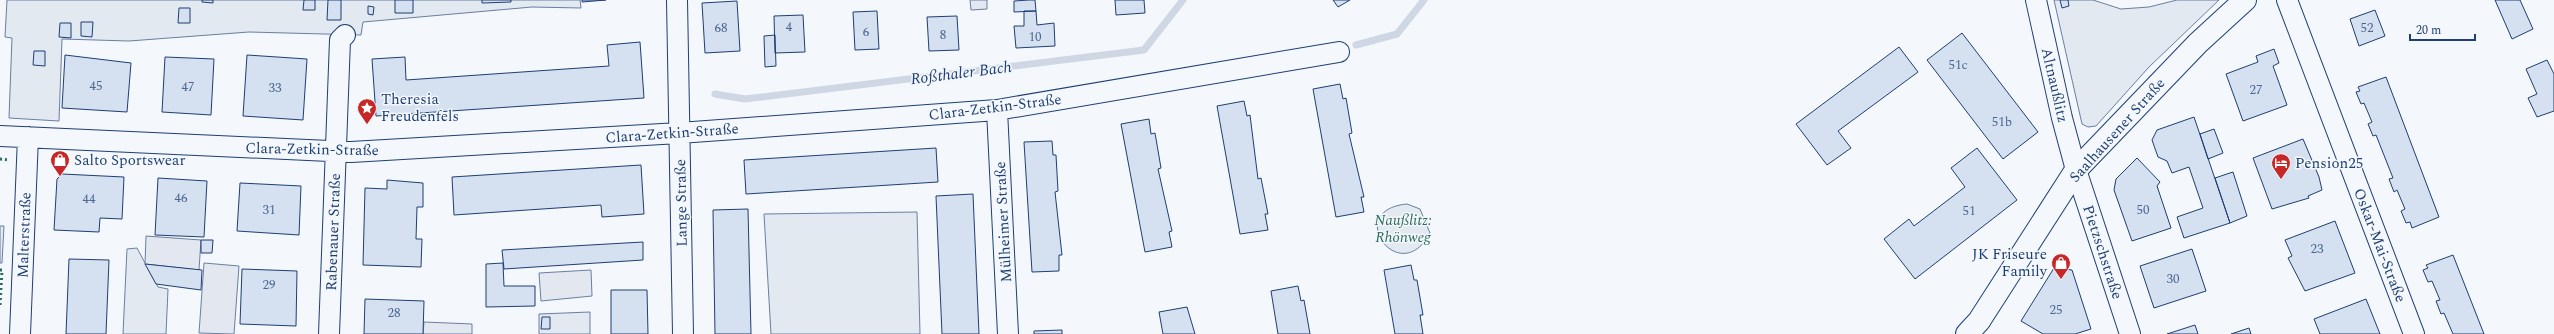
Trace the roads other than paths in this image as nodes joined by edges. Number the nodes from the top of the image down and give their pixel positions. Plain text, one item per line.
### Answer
1 (678, 0) edge
2 (2036, 0) edge
3 (2245, 0) edge
4 (2287, 0) edge
5 (345, 36) dead end
6 (1339, 52) dead end
7 (998, 110) junction
8 (680, 133) junction
9 (0, 136) edge
10 (28, 137) junction
11 (336, 152) junction
12 (2076, 170) junction
13 (20, 334) edge
14 (330, 334) edge
15 (683, 334) edge
16 (1008, 334) edge
17 (1967, 334) edge
18 (2130, 334) edge
19 (2414, 334) edge

1 - 8 street, Lange Straße
2 - 12 street, Altnaußlitz
3 - 12 street, Saalhausener Straße
4 - 19 street, Oskar-Mai-Straße
5 - 11 street, Rabenauer Straße
6 - 7 street, Clara-Zetkin-Straße
7 - 8 street, Clara-Zetkin-Straße
7 - 16 street, Mülheimer Straße
8 - 11 street, Clara-Zetkin-Straße
8 - 15 street, Lange Straße
9 - 10 street, Clara-Zetkin-Straße
10 - 11 street, Clara-Zetkin-Straße
10 - 13 street, Malterstraße
11 - 14 street, Rabenauer Straße
12 - 17 street, Saalhausener Straße
12 - 18 street, Pietzschstraße

